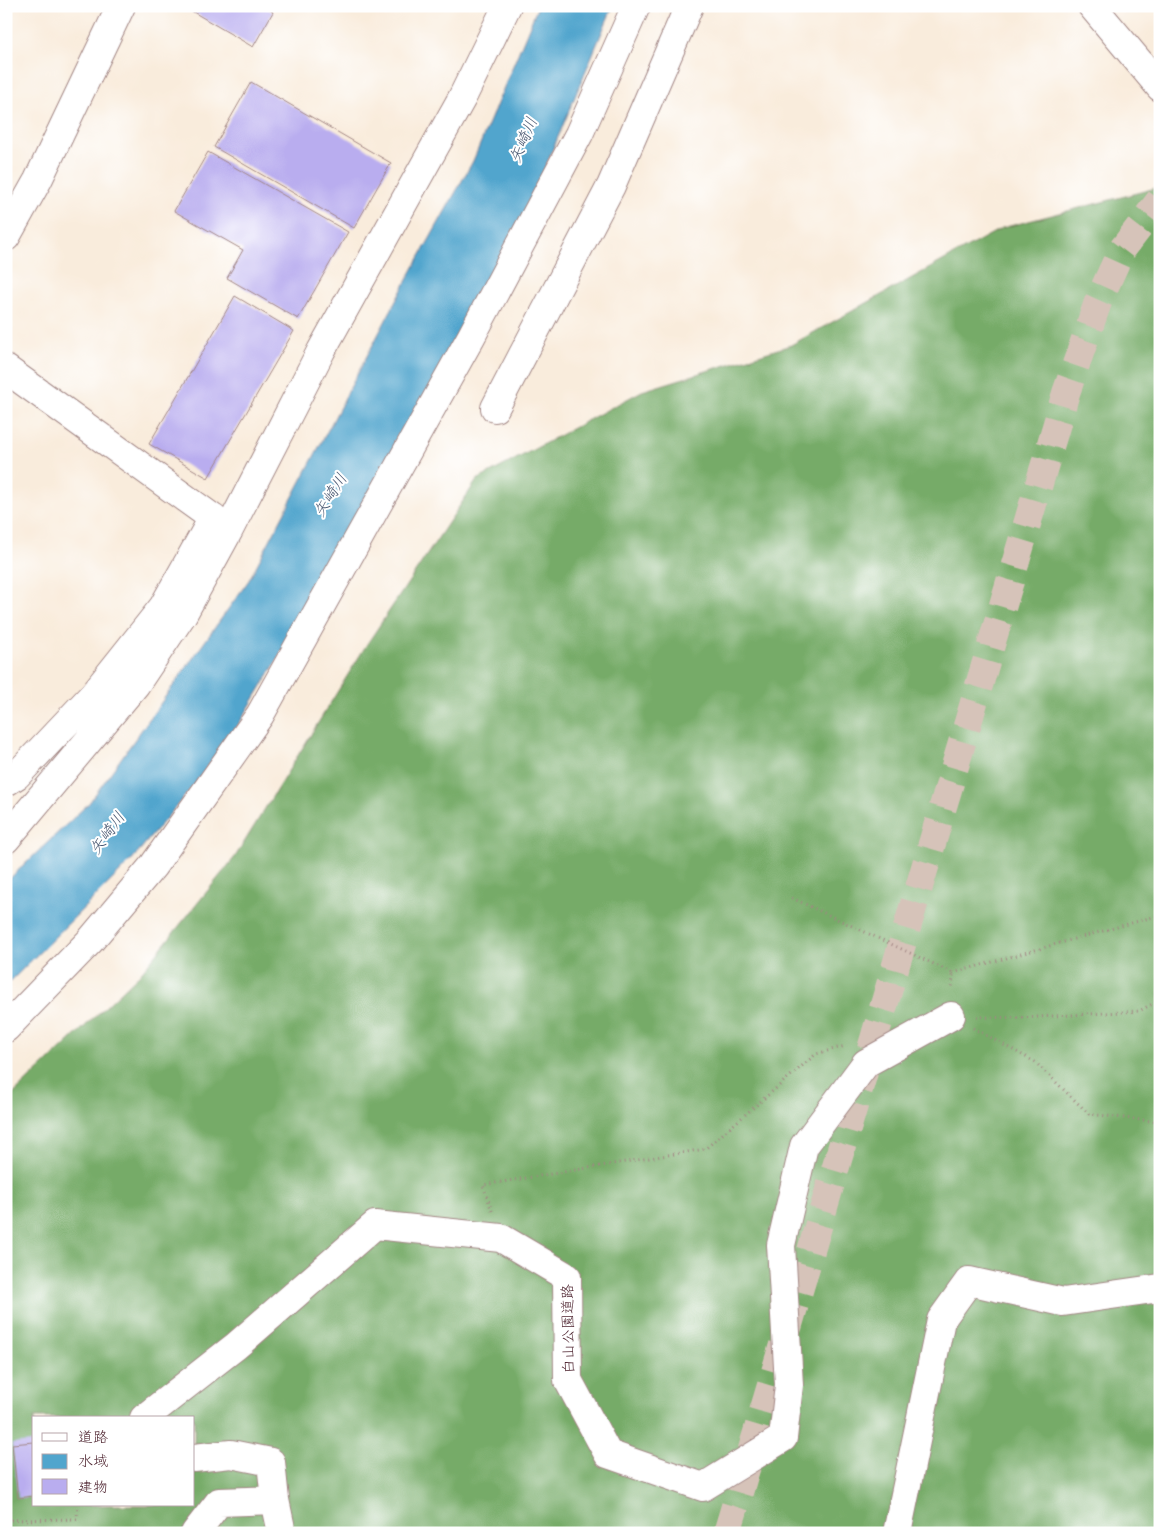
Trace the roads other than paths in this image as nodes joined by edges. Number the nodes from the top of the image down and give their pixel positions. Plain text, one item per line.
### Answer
1 (121, 6) edge
2 (507, 6) edge
3 (636, 6) edge
4 (689, 6) edge
5 (1092, 6) edge
6 (1160, 87) edge
7 (6, 236) edge
8 (6, 369) edge
9 (495, 408) dead end
10 (221, 524) junction
11 (6, 782) edge
12 (6, 839) edge
13 (951, 1016) road end
14 (6, 1028) edge
15 (1160, 1288) edge
16 (147, 1416) edge
17 (195, 1458) edge
18 (275, 1500) junction
19 (194, 1533) edge
20 (282, 1533) edge
21 (898, 1533) edge

1 - 7 street
2 - 10 street
3 - 14 street
4 - 9 street
5 - 6 street
8 - 10 street
10 - 11 street
10 - 12 street
13 - 16 street, 白山公園道路
15 - 21 street
17 - 18 street
18 - 19 street
18 - 20 street

